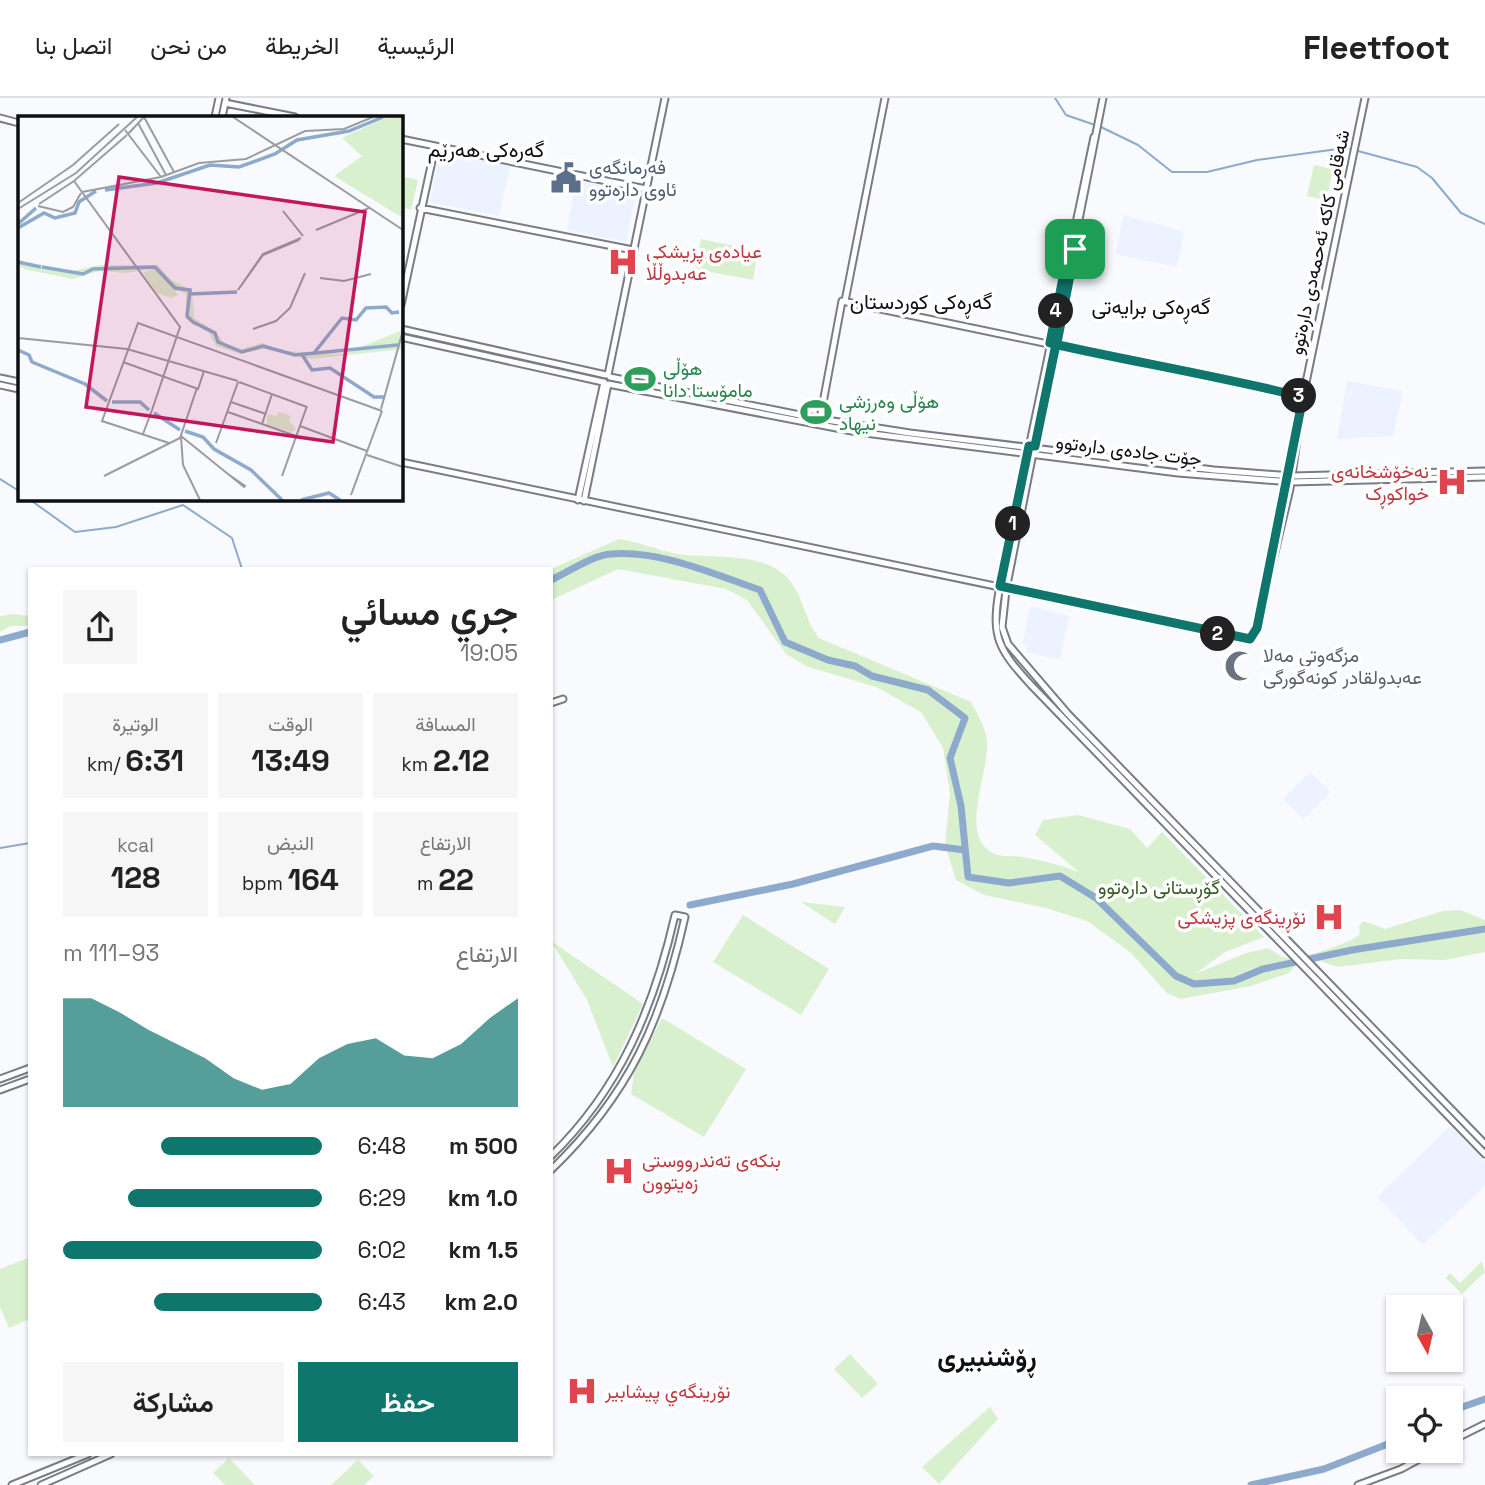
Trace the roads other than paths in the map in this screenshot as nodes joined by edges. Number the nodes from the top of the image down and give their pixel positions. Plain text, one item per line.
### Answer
1 (665, 98) edge
2 (885, 98) edge
3 (1103, 98) edge
4 (1365, 98) edge
5 (222, 101) edge
6 (290, 116) edge
7 (0, 118) edge
8 (18, 122) edge
9 (402, 139) edge
10 (435, 147) junction
11 (646, 189) junction
12 (421, 208) junction
13 (633, 250) junction
14 (402, 300) edge
15 (845, 302) junction
16 (402, 329) edge
17 (402, 337) edge
18 (1053, 344) junction
19 (0, 378) edge
20 (606, 379) junction
21 (18, 382) edge
22 (0, 385) edge
23 (18, 389) edge
24 (1303, 397) junction
25 (820, 419) junction
26 (1031, 449) junction
27 (1292, 457) junction
28 (402, 461) edge
29 (1485, 471) edge
30 (1266, 474) junction
31 (1485, 477) edge
32 (1310, 478) junction
33 (1289, 479) junction
34 (1272, 481) junction
35 (1286, 492) junction
36 (581, 500) junction
37 (1003, 588) junction
38 (564, 699) dead end
39 (553, 702) edge
40 (1132, 784) junction
41 (638, 1034) junction
42 (648, 1039) junction
43 (28, 1069) edge
44 (0, 1079) edge
45 (28, 1080) edge
46 (0, 1090) edge
47 (1485, 1144) edge
48 (553, 1154) edge
49 (1485, 1154) edge
50 (553, 1168) edge
51 (1485, 1424) edge
52 (1463, 1435) edge
53 (83, 1456) edge
54 (89, 1456) edge
55 (107, 1456) edge
56 (1412, 1463) edge
57 (92, 1464) junction
58 (12, 1485) edge
59 (41, 1485) edge
60 (1358, 1485) edge

1 - 11 street
2 - 15 street
3 - 18 street
4 - 24 street, شەقامی کاکە ئەحمەدی دارەتوو
5 - 6 street
7 - 8 street
9 - 10 street
10 - 11 street
10 - 12 street
11 - 13 street
12 - 13 street
12 - 14 street
13 - 20 street
15 - 18 street
15 - 25 street
16 - 20 street
17 - 20 street
18 - 24 street
18 - 26 street
19 - 21 street
20 - 25 street, جۆت جادەی دارەتوو
20 - 26 street, جۆت جادەی دارەتوو
20 - 36 street
22 - 23 street
24 - 27 street, شەقامی کاکە ئەحمەدی دارەتوو
25 - 26 street, جۆت جادەی دارەتوو
26 - 30 street, جۆت جادەی دارەتوو
26 - 34 street, جۆت جادەی دارەتوو
26 - 37 street
27 - 30 street
27 - 32 street
27 - 33 street, شەقامی کاکە ئەحمەدی دارەتوو
28 - 36 street
29 - 32 street, جۆت جادەی دارەتوو
30 - 33 street, جۆت جادەی دارەتوو
31 - 32 street, جۆت جادەی دارەتوو
32 - 33 street, جۆت جادەی دارەتوو
32 - 35 street
33 - 34 street, جۆت جادەی دارەتوو
33 - 35 street, شەقامی کاکە ئەحمەدی دارەتوو
34 - 35 street
35 - 37 street, شەقامی کاکە ئەحمەدی دارەتوو
36 - 37 street
37 - 40 street
38 - 39 street
40 - 47 street
40 - 49 street
41 - 42 street
41 - 42 street
41 - 48 street
42 - 50 street
43 - 44 street
45 - 46 street
51 - 52 street
53 - 58 street
54 - 57 street
55 - 57 street
56 - 60 street
57 - 59 street

